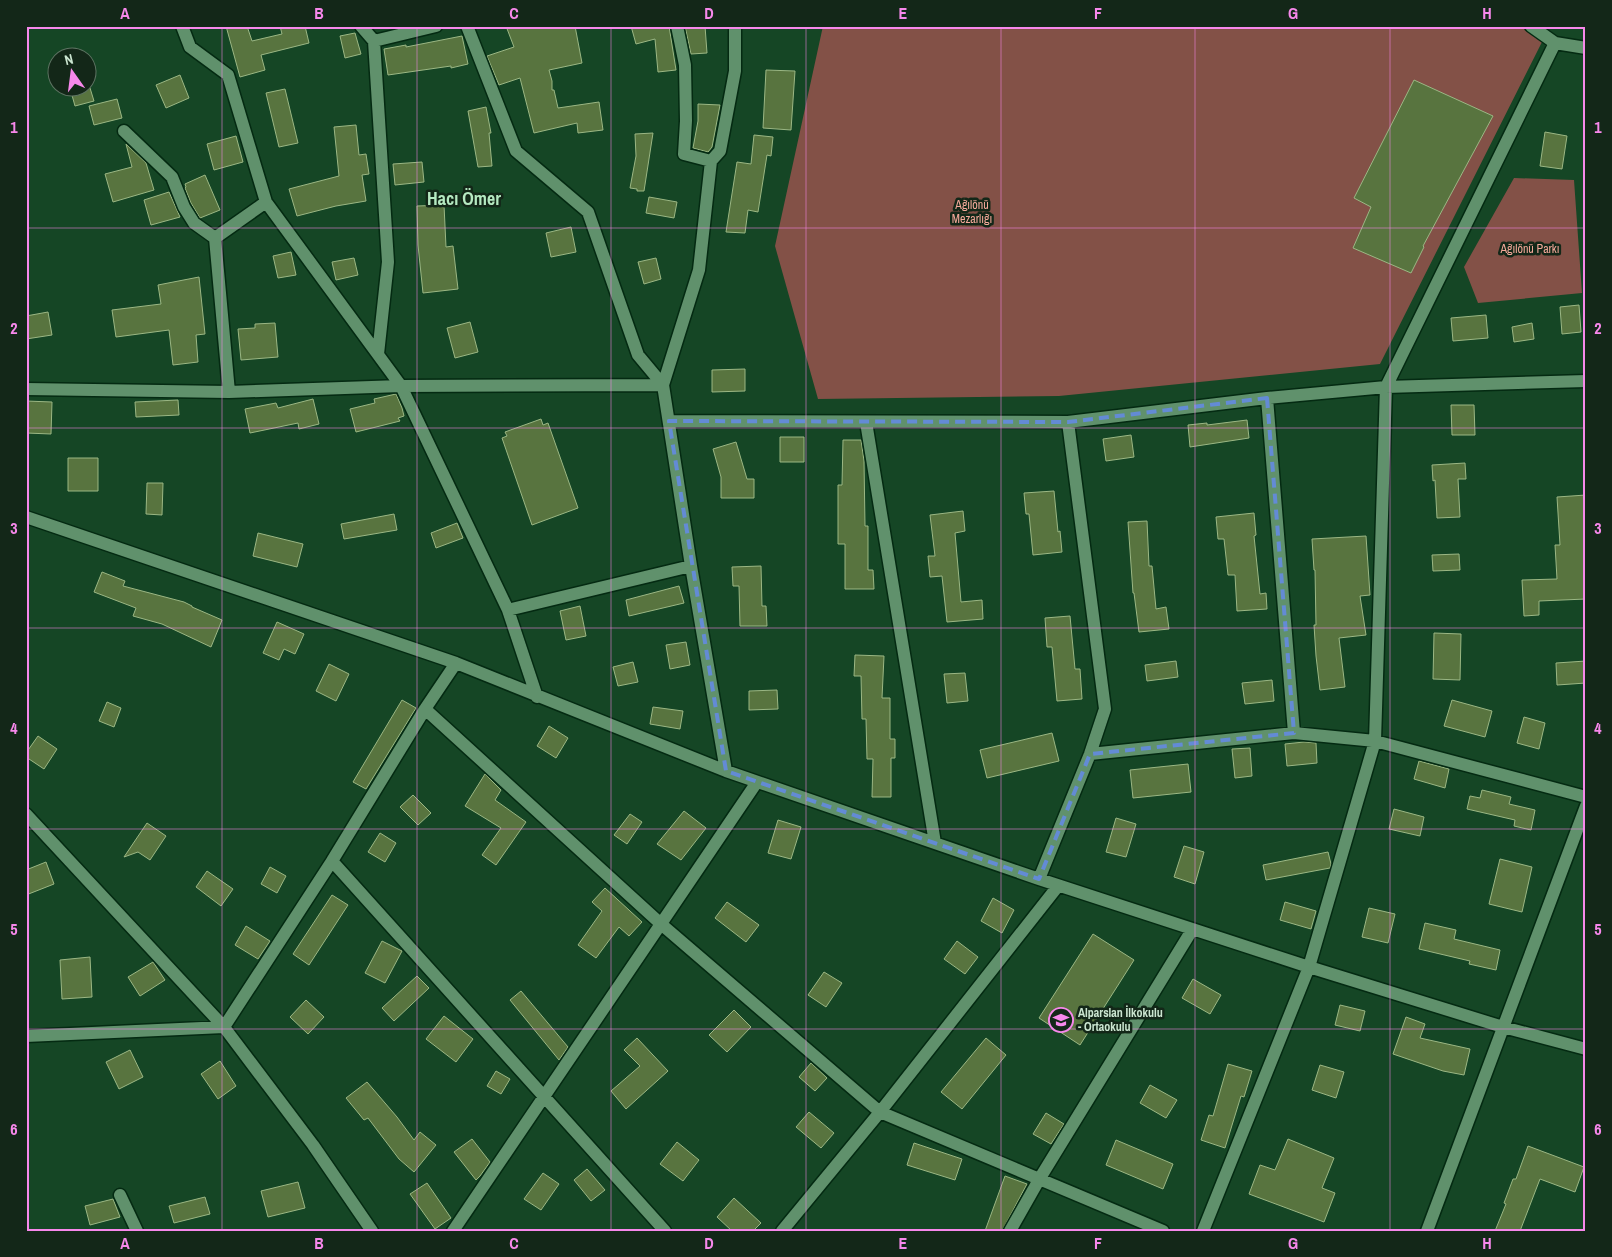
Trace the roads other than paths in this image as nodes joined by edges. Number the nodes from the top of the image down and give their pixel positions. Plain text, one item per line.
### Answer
1 (182, 26) edge
2 (361, 26) edge
3 (436, 26) edge
4 (467, 26) edge
5 (677, 26) edge
6 (735, 26) edge
7 (1531, 26) edge
8 (374, 41) junction
9 (1555, 42) junction
10 (1586, 48) edge
11 (124, 131) dead end
12 (712, 161) junction
13 (266, 202) junction
14 (215, 238) junction
15 (378, 354) junction
16 (1586, 381) edge
17 (664, 385) junction
18 (401, 386) junction
19 (1386, 387) junction
20 (26, 389) edge
21 (229, 392) junction
22 (1268, 398) junction
23 (668, 421) junction
24 (866, 422) junction
25 (1068, 422) junction
26 (26, 517) edge
27 (691, 566) junction
28 (508, 610) junction
29 (456, 663) junction
30 (537, 697) junction
31 (425, 709) junction
32 (1294, 733) junction
33 (1375, 741) junction
34 (1090, 754) junction
35 (726, 771) junction
36 (758, 782) junction
37 (1586, 797) edge
38 (1586, 806) edge
39 (27, 817) edge
40 (935, 843) junction
41 (332, 861) junction
42 (1039, 879) junction
43 (1058, 886) junction
44 (661, 924) junction
45 (1192, 930) junction
46 (1310, 967) junction
47 (1503, 1026) junction
48 (224, 1027) junction
49 (26, 1036) edge
50 (1586, 1049) edge
51 (544, 1097) junction
52 (880, 1112) junction
53 (1040, 1178) junction
54 (120, 1195) dead end
55 (137, 1231) edge
56 (372, 1231) edge
57 (453, 1231) edge
58 (665, 1231) edge
59 (782, 1231) edge
60 (1010, 1231) edge
61 (1163, 1231) edge
62 (1203, 1231) edge
63 (1427, 1231) edge

1 - 13 street
2 - 8 street
3 - 8 street
4 - 17 street
5 - 12 street
6 - 12 street
7 - 9 street
8 - 15 street
9 - 10 street
9 - 19 street
11 - 14 street
12 - 17 street
13 - 14 street
13 - 15 street
14 - 21 street
15 - 18 street
16 - 19 street
17 - 18 street
17 - 23 street
18 - 21 street
18 - 28 street
19 - 22 street
19 - 33 street
20 - 21 street
22 - 25 street
22 - 32 street
23 - 24 street
23 - 27 street
24 - 25 street
24 - 40 street
25 - 34 street
26 - 29 street
27 - 28 street
27 - 35 street
28 - 30 street
29 - 30 street
29 - 31 street
30 - 35 street
31 - 41 street
31 - 44 street
32 - 33 street
32 - 34 street
33 - 37 street
33 - 46 street
34 - 42 street
35 - 36 street
36 - 40 street
36 - 44 street
38 - 47 street
39 - 48 street
40 - 42 street
41 - 48 street
41 - 51 street
42 - 43 street
43 - 45 street
43 - 52 street
44 - 51 street
44 - 52 street
45 - 46 street
45 - 53 street
46 - 47 street
46 - 62 street
47 - 50 street
47 - 63 street
48 - 49 street
48 - 56 street
51 - 57 street
51 - 58 street
52 - 53 street
52 - 59 street
53 - 60 street
53 - 61 street
54 - 55 street

